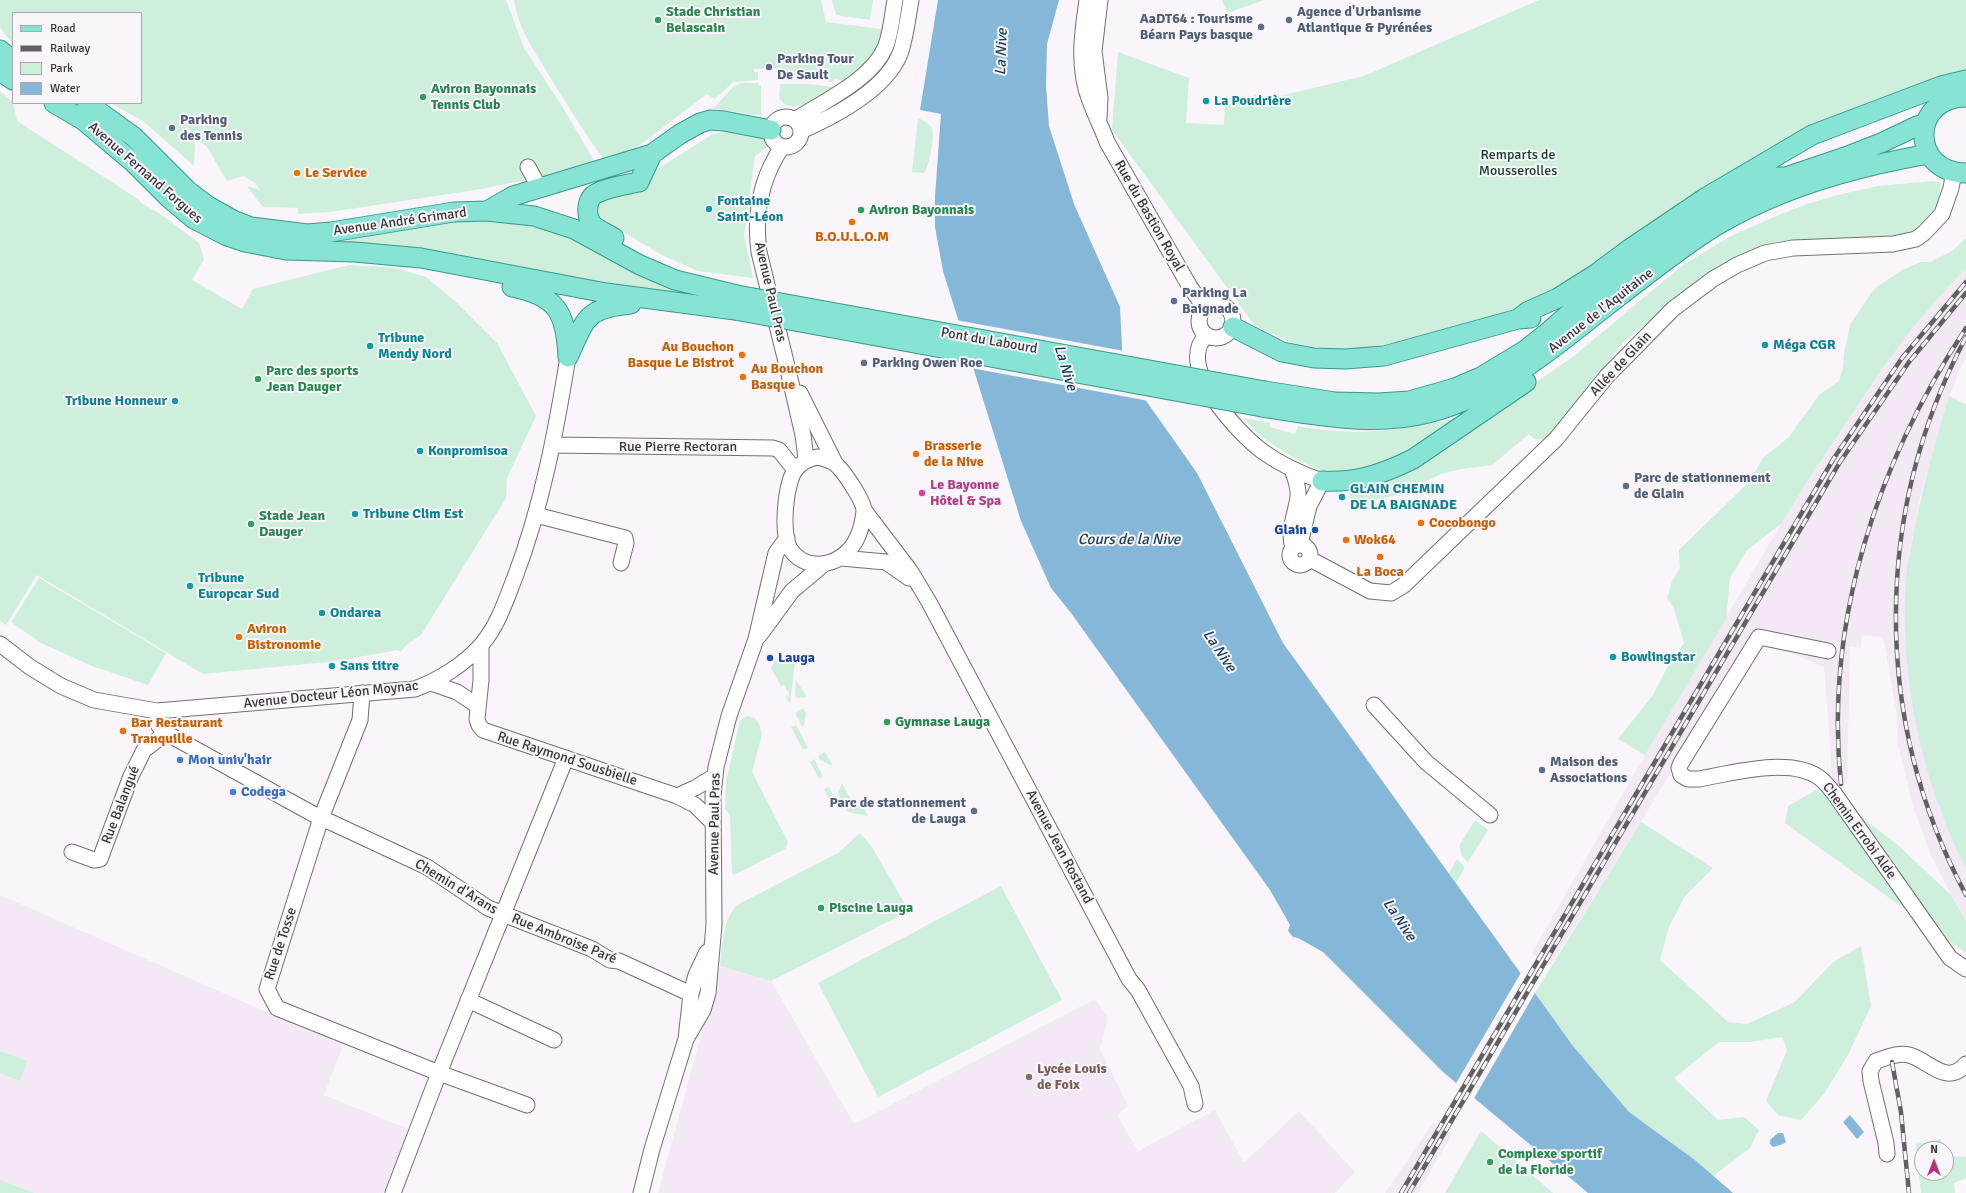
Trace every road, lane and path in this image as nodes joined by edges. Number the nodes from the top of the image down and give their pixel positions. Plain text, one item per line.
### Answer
1 (895, 0) edge
2 (911, 0) edge
3 (1087, 0) edge
4 (1100, 0) edge
5 (0, 50) edge
6 (12, 60) edge
7 (0, 71) edge
8 (12, 79) edge
9 (1966, 80) edge
10 (1966, 97) edge
11 (56, 104) edge
12 (88, 104) edge
13 (1100, 121) junction
14 (1925, 124) junction
15 (798, 125) junction
16 (771, 130) junction
17 (1824, 131) junction
18 (782, 147) junction
19 (652, 154) junction
20 (1929, 154) junction
21 (528, 167) dead end
22 (1960, 173) edge
23 (1774, 177) junction
24 (539, 187) junction
25 (487, 211) junction
26 (262, 237) junction
27 (432, 260) junction
28 (640, 265) junction
29 (1594, 292) junction
30 (667, 300) junction
31 (736, 302) junction
32 (1205, 308) junction
33 (1518, 319) junction
34 (1233, 327) junction
35 (1574, 332) junction
36 (1206, 336) junction
37 (568, 356) junction
38 (788, 370) junction
39 (1263, 399) junction
40 (552, 445) junction
41 (806, 459) junction
42 (835, 463) junction
43 (1292, 469) junction
44 (795, 470) junction
45 (1322, 481) junction
46 (864, 510) junction
47 (536, 515) junction
48 (786, 538) junction
49 (1297, 546) junction
50 (841, 558) junction
51 (621, 563) dead end
52 (824, 564) junction
53 (921, 590) junction
54 (756, 639) junction
55 (0, 644) edge
56 (481, 645) junction
57 (1828, 651) dead end
58 (431, 683) junction
59 (362, 693) junction
60 (1374, 705) dead end
61 (478, 706) junction
62 (157, 711) junction
63 (166, 732) junction
64 (566, 758) junction
65 (715, 776) junction
66 (677, 796) junction
67 (1490, 815) dead end
68 (321, 818) junction
69 (713, 823) junction
70 (72, 852) dead end
71 (503, 914) junction
72 (712, 942) junction
73 (1966, 969) edge
74 (691, 994) junction
75 (468, 1000) junction
76 (686, 1039) junction
77 (554, 1040) dead end
78 (1966, 1064) edge
79 (439, 1073) junction
80 (1195, 1104) dead end
81 (527, 1105) dead end
82 (1887, 1154) dead end
83 (393, 1193) edge
84 (641, 1193) edge

1 - 15 street
2 - 15 street
3 - 13 street, Rue du Bastion Royal
4 - 13 street, Rue du Bastion Royal
5 - 6 main road
7 - 8 main road
9 - 17 main road
10 - 14 main road
11 - 26 main road, Avenue Fernand Forgues
12 - 26 main road, Avenue Fernand Forgues
13 - 32 street, Rue du Bastion Royal
14 - 20 main road
14 - 23 main road, Avenue de l'Aquitaine
15 - 16 street
15 - 18 street
16 - 18 street
16 - 19 main road
17 - 23 main road
17 - 33 main road
18 - 38 street, Avenue Paul Pras
19 - 24 main road
19 - 28 main road
20 - 22 main road
20 - 35 main road, Avenue de l'Aquitaine
21 - 24 street
22 - 49 street, Allée de Glain
23 - 29 main road, Avenue de l'Aquitaine
24 - 25 main road
25 - 26 main road, Avenue André Grimard
25 - 28 main road, Avenue André Grimard
26 - 27 main road, Avenue André Grimard
27 - 30 main road, Avenue André Grimard
27 - 37 main road
28 - 31 main road, Avenue André Grimard
29 - 33 main road
29 - 39 main road, Avenue de l'Aquitaine
30 - 31 main road, Avenue André Grimard
30 - 37 main road
31 - 39 main road, Pont du Labourd, bridge
32 - 34 street
32 - 36 street
33 - 34 main road
34 - 36 street
35 - 39 main road, Avenue de l'Aquitaine
35 - 45 main road
36 - 43 street
37 - 40 street, Avenue Docteur Léon Moynac
38 - 41 street, Avenue Paul Pras
38 - 42 street, Avenue Paul Pras
40 - 44 street, Rue Pierre Rectoran
40 - 47 street, Avenue Docteur Léon Moynac
41 - 42 street
41 - 44 street
42 - 46 street
43 - 45 street
43 - 49 street
44 - 48 street
45 - 49 street
46 - 50 street
46 - 53 street, Avenue Jean Rostand
47 - 51 street
47 - 56 street, Avenue Docteur Léon Moynac
48 - 52 street
48 - 54 street, Avenue Paul Pras
50 - 52 street
50 - 53 street, Avenue Jean Rostand
52 - 54 street, Avenue Paul Pras
53 - 80 street, Avenue Jean Rostand
54 - 65 street, Avenue Paul Pras
55 - 62 street, Avenue Docteur Léon Moynac
56 - 58 street, Avenue Docteur Léon Moynac
56 - 61 street, Rue Raymond Sousbielle
57 - 73 street, Chemin Errobi Alde
58 - 59 street, Avenue Docteur Léon Moynac
58 - 61 street
59 - 62 street, Avenue Docteur Léon Moynac
59 - 68 street, Rue de Tosse
60 - 67 street
61 - 64 street, Rue Raymond Sousbielle
62 - 63 street
63 - 68 street, Chemin d'Arans
63 - 70 street, Rue Balangué
64 - 66 street, Rue Raymond Sousbielle
64 - 71 street, Rue Ambroise Paré
65 - 66 street
65 - 69 street, Avenue Paul Pras
66 - 69 street, Rue Raymond Sousbielle
68 - 71 street, Chemin d'Arans
68 - 79 street, Rue de Tosse
69 - 72 street, Avenue Paul Pras
71 - 74 street, Rue Ambroise Paré
71 - 75 street, Chemin d'Arans
72 - 74 street, Avenue Paul Pras
72 - 76 street, Avenue Paul Pras
74 - 76 street, Avenue Paul Pras
75 - 77 street
75 - 79 street, Chemin d'Arans
76 - 84 street, Avenue Paul Pras
78 - 82 street
79 - 81 street, Rue de Tosse
79 - 83 street, Chemin d'Arans

